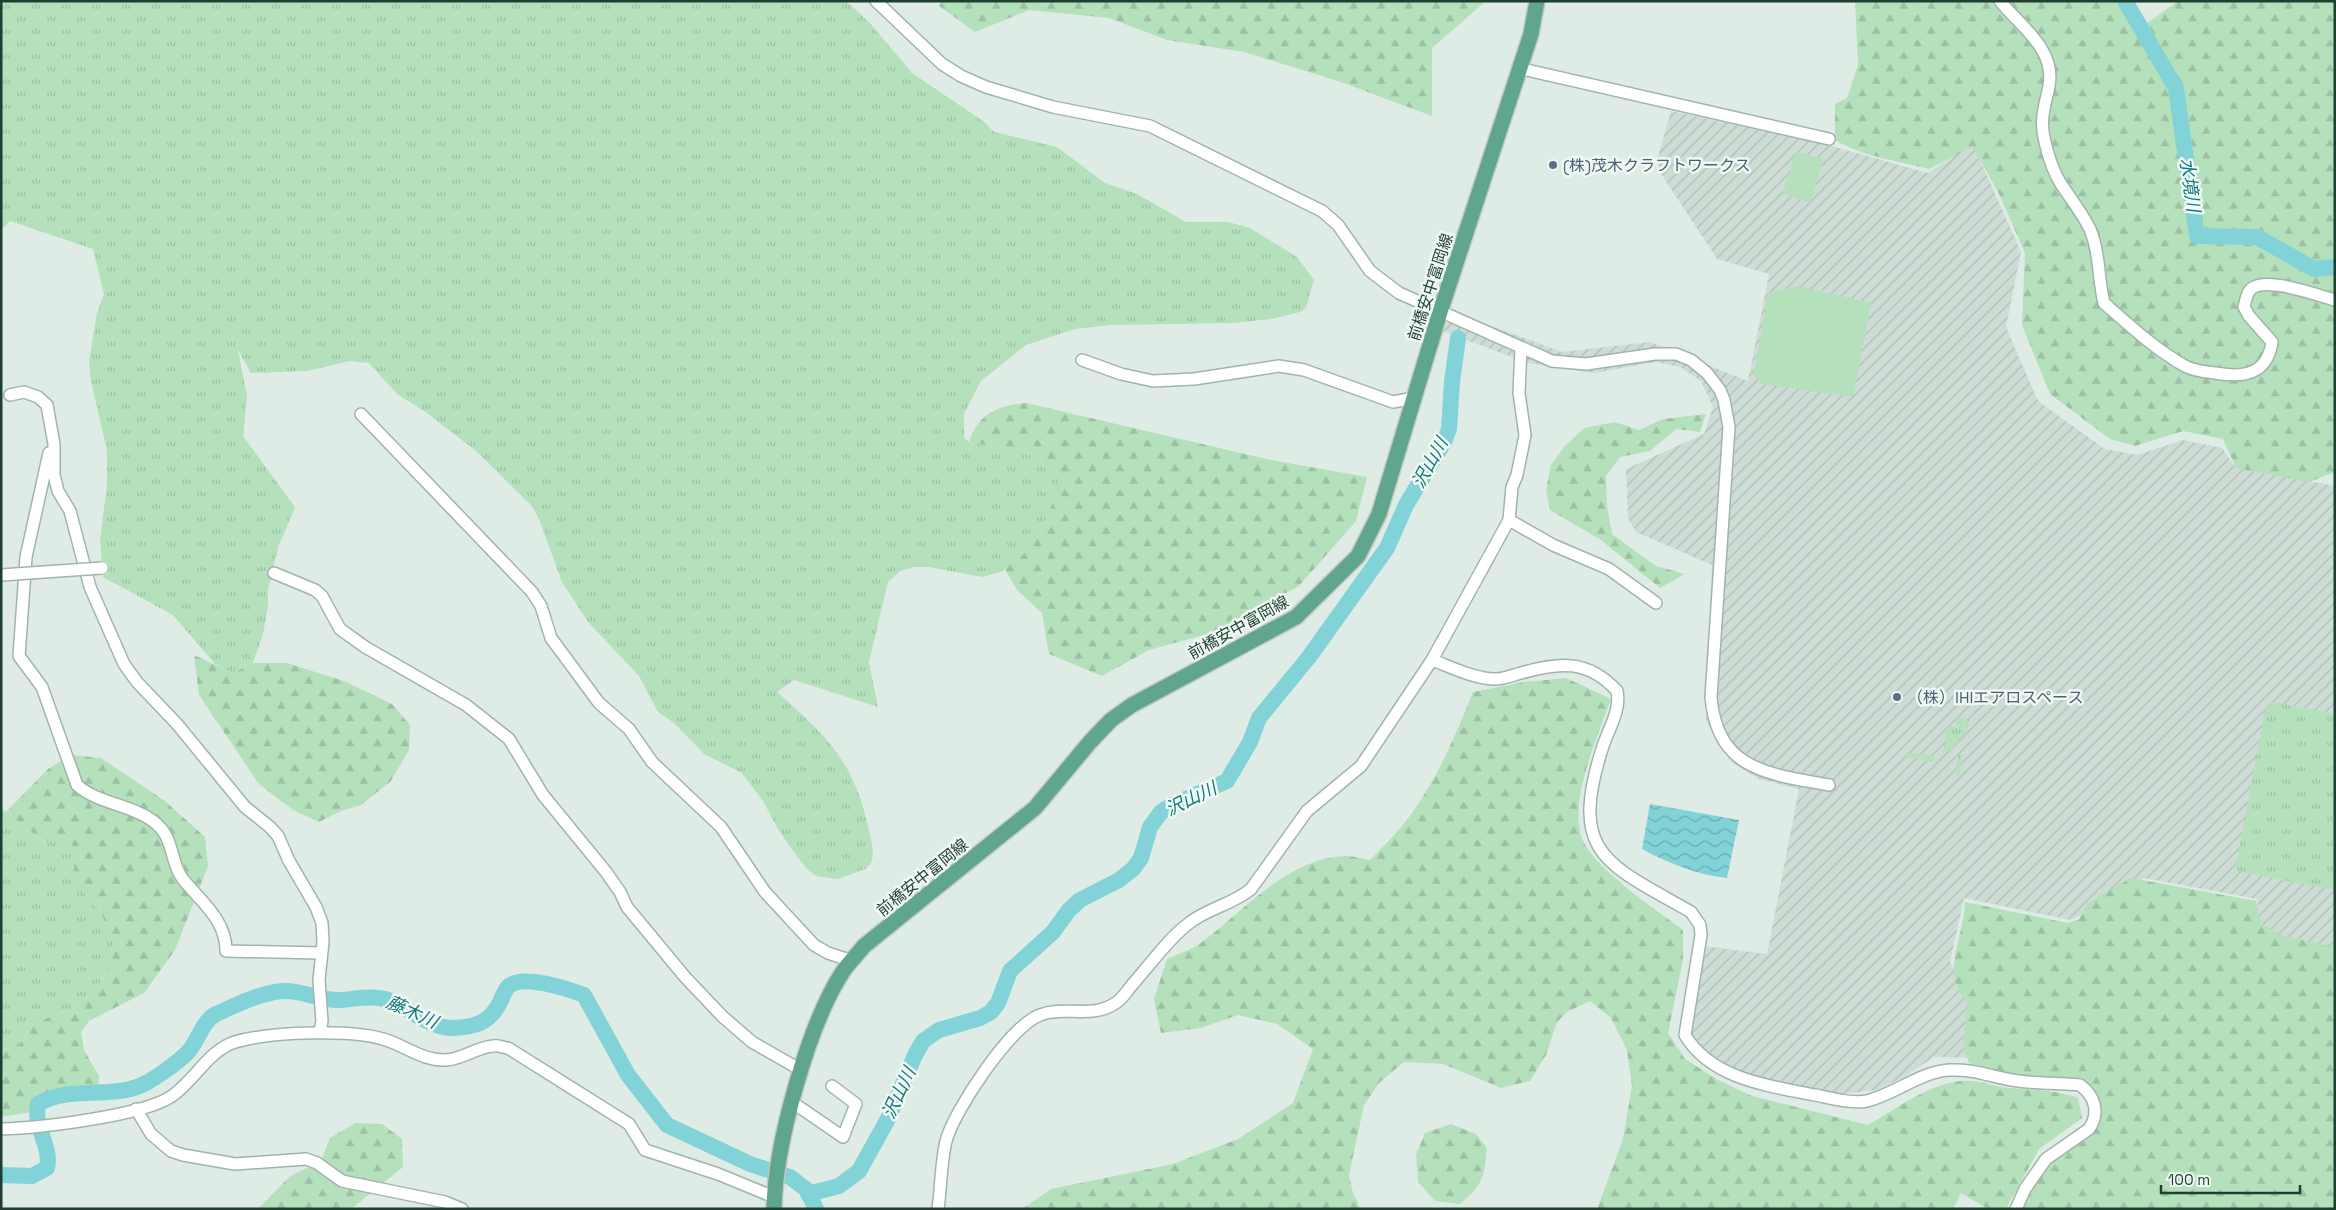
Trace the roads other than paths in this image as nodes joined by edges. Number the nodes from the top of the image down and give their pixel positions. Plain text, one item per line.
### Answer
1 (876, 1) edge
2 (1537, 1) edge
3 (2000, 1) edge
4 (1518, 68) junction
5 (1829, 138) dead end
6 (2335, 300) edge
7 (1440, 312) junction
8 (1521, 348) junction
9 (1082, 360) dead end
10 (10, 396) dead end
11 (1414, 398) junction
12 (361, 414) dead end
13 (52, 436) junction
14 (1509, 520) junction
15 (102, 568) dead end
16 (274, 573) dead end
17 (1, 575) edge
18 (1656, 603) dead end
19 (1432, 660) junction
20 (1828, 785) dead end
21 (321, 953) junction
22 (852, 961) junction
23 (320, 1032) junction
24 (801, 1070) junction
25 (832, 1086) dead end
26 (792, 1102) junction
27 (136, 1110) junction
28 (1, 1129) edge
29 (774, 1199) edge
30 (462, 1209) edge
31 (938, 1209) edge
32 (2016, 1209) edge

1 - 7 street
2 - 4 main road, 前橋安中富岡線
3 - 6 street
4 - 5 street
4 - 7 main road, 前橋安中富岡線
7 - 8 street
7 - 11 main road, 前橋安中富岡線
8 - 14 street
8 - 20 street
9 - 11 street
10 - 13 street
11 - 22 main road, 前橋安中富岡線
12 - 22 street
13 - 21 street
13 - 21 street
14 - 18 street
14 - 19 street
15 - 17 street, bridge
16 - 24 street
19 - 31 street
19 - 32 street
21 - 23 street
22 - 24 main road, 前橋安中富岡線
23 - 27 street
23 - 29 street
24 - 26 main road, 前橋安中富岡線
25 - 26 street
26 - 29 main road, 前橋安中富岡線
27 - 28 street
27 - 30 street

